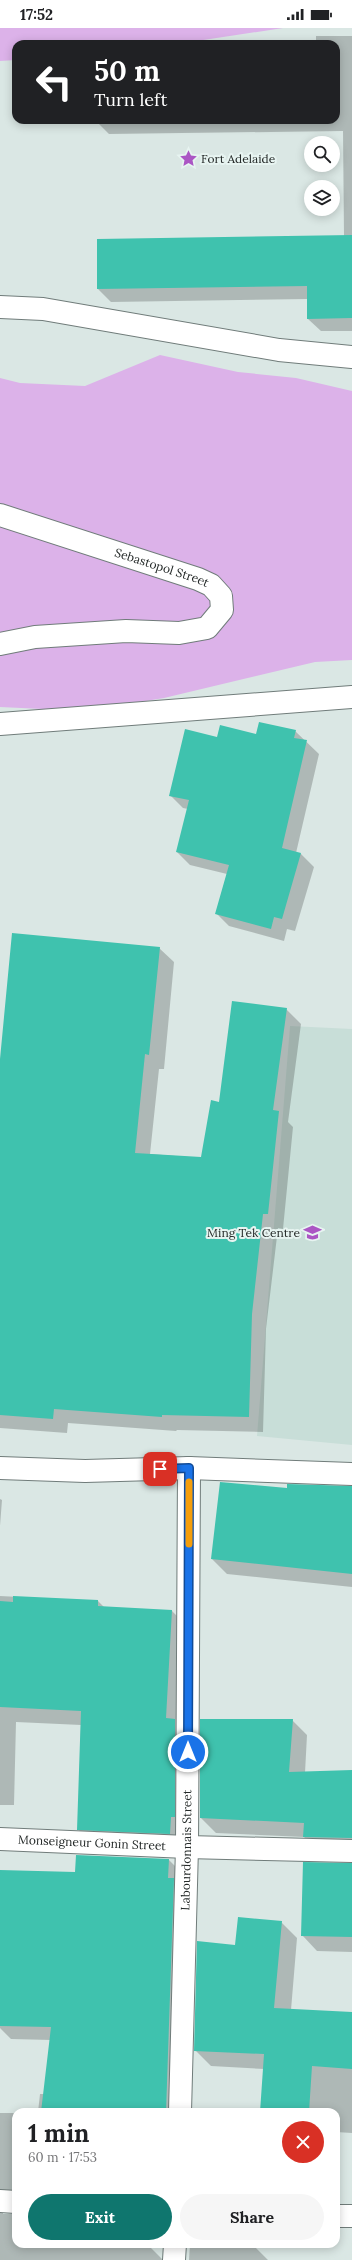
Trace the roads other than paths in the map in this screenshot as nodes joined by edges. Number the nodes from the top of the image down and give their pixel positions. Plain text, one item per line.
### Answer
1 (0, 307) edge
2 (352, 357) edge
3 (0, 515) edge
4 (0, 644) edge
5 (352, 697) edge
6 (0, 724) edge
7 (0, 1468) edge
8 (189, 1468) junction
9 (352, 1474) edge
10 (0, 1839) edge
11 (187, 1847) junction
12 (352, 1851) edge
13 (180, 2108) edge
14 (0, 2201) edge
15 (12, 2202) edge
16 (340, 2216) edge
17 (352, 2216) edge
18 (175, 2248) edge
19 (174, 2260) edge

1 - 2 street
3 - 4 street, Sebastopol Street
5 - 6 street
7 - 8 street
8 - 9 street
8 - 11 street, Labourdonnais Street
10 - 11 street, Monseigneur Gonin Street
11 - 12 street, Monseigneur Gonin Street
11 - 13 street, Labourdonnais Street
14 - 15 street
16 - 17 street
18 - 19 street

